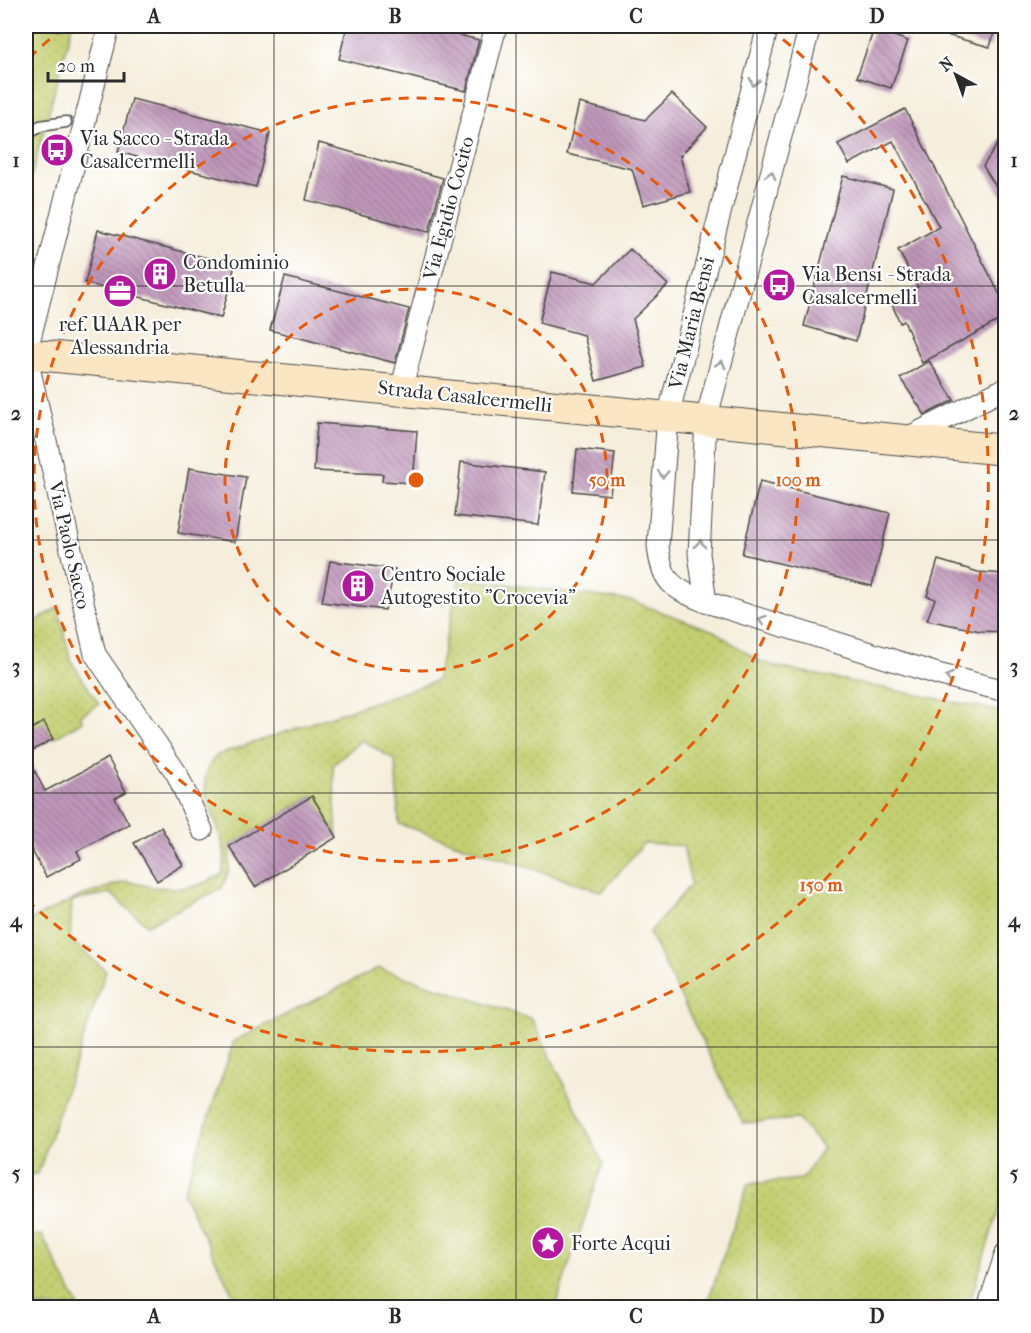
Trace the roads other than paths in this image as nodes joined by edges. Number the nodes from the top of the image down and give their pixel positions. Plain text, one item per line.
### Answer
1 (109, 26) edge
2 (496, 26) edge
3 (768, 26) edge
4 (810, 26) edge
5 (66, 122) dead end
6 (26, 136) edge
7 (26, 354) edge
8 (1005, 388) edge
9 (401, 390) junction
10 (668, 416) junction
11 (706, 420) junction
12 (904, 440) junction
13 (1005, 450) edge
14 (706, 602) junction
15 (1005, 691) edge
16 (202, 830) dead end
17 (1005, 1253) edge
18 (988, 1308) edge

1 - 7 street, Via Paolo Sacco
2 - 9 street, Via Egidio Cocito
3 -> 10 street, Via Maria Bensi
11 -> 4 street, Via Maria Bensi
5 - 6 lane
7 - 9 main road, Strada Casalcermelli
7 - 16 street, Via Paolo Sacco
8 - 12 street
9 - 10 main road, Strada Casalcermelli
10 - 11 main road, Strada Casalcermelli
10 -> 14 street, Via Maria Bensi
11 - 12 main road, Strada Casalcermelli
14 -> 11 street, Via Maria Bensi
12 - 13 main road, Strada Casalcermelli
15 -> 14 street, Via Maria Bensi
17 - 18 street

